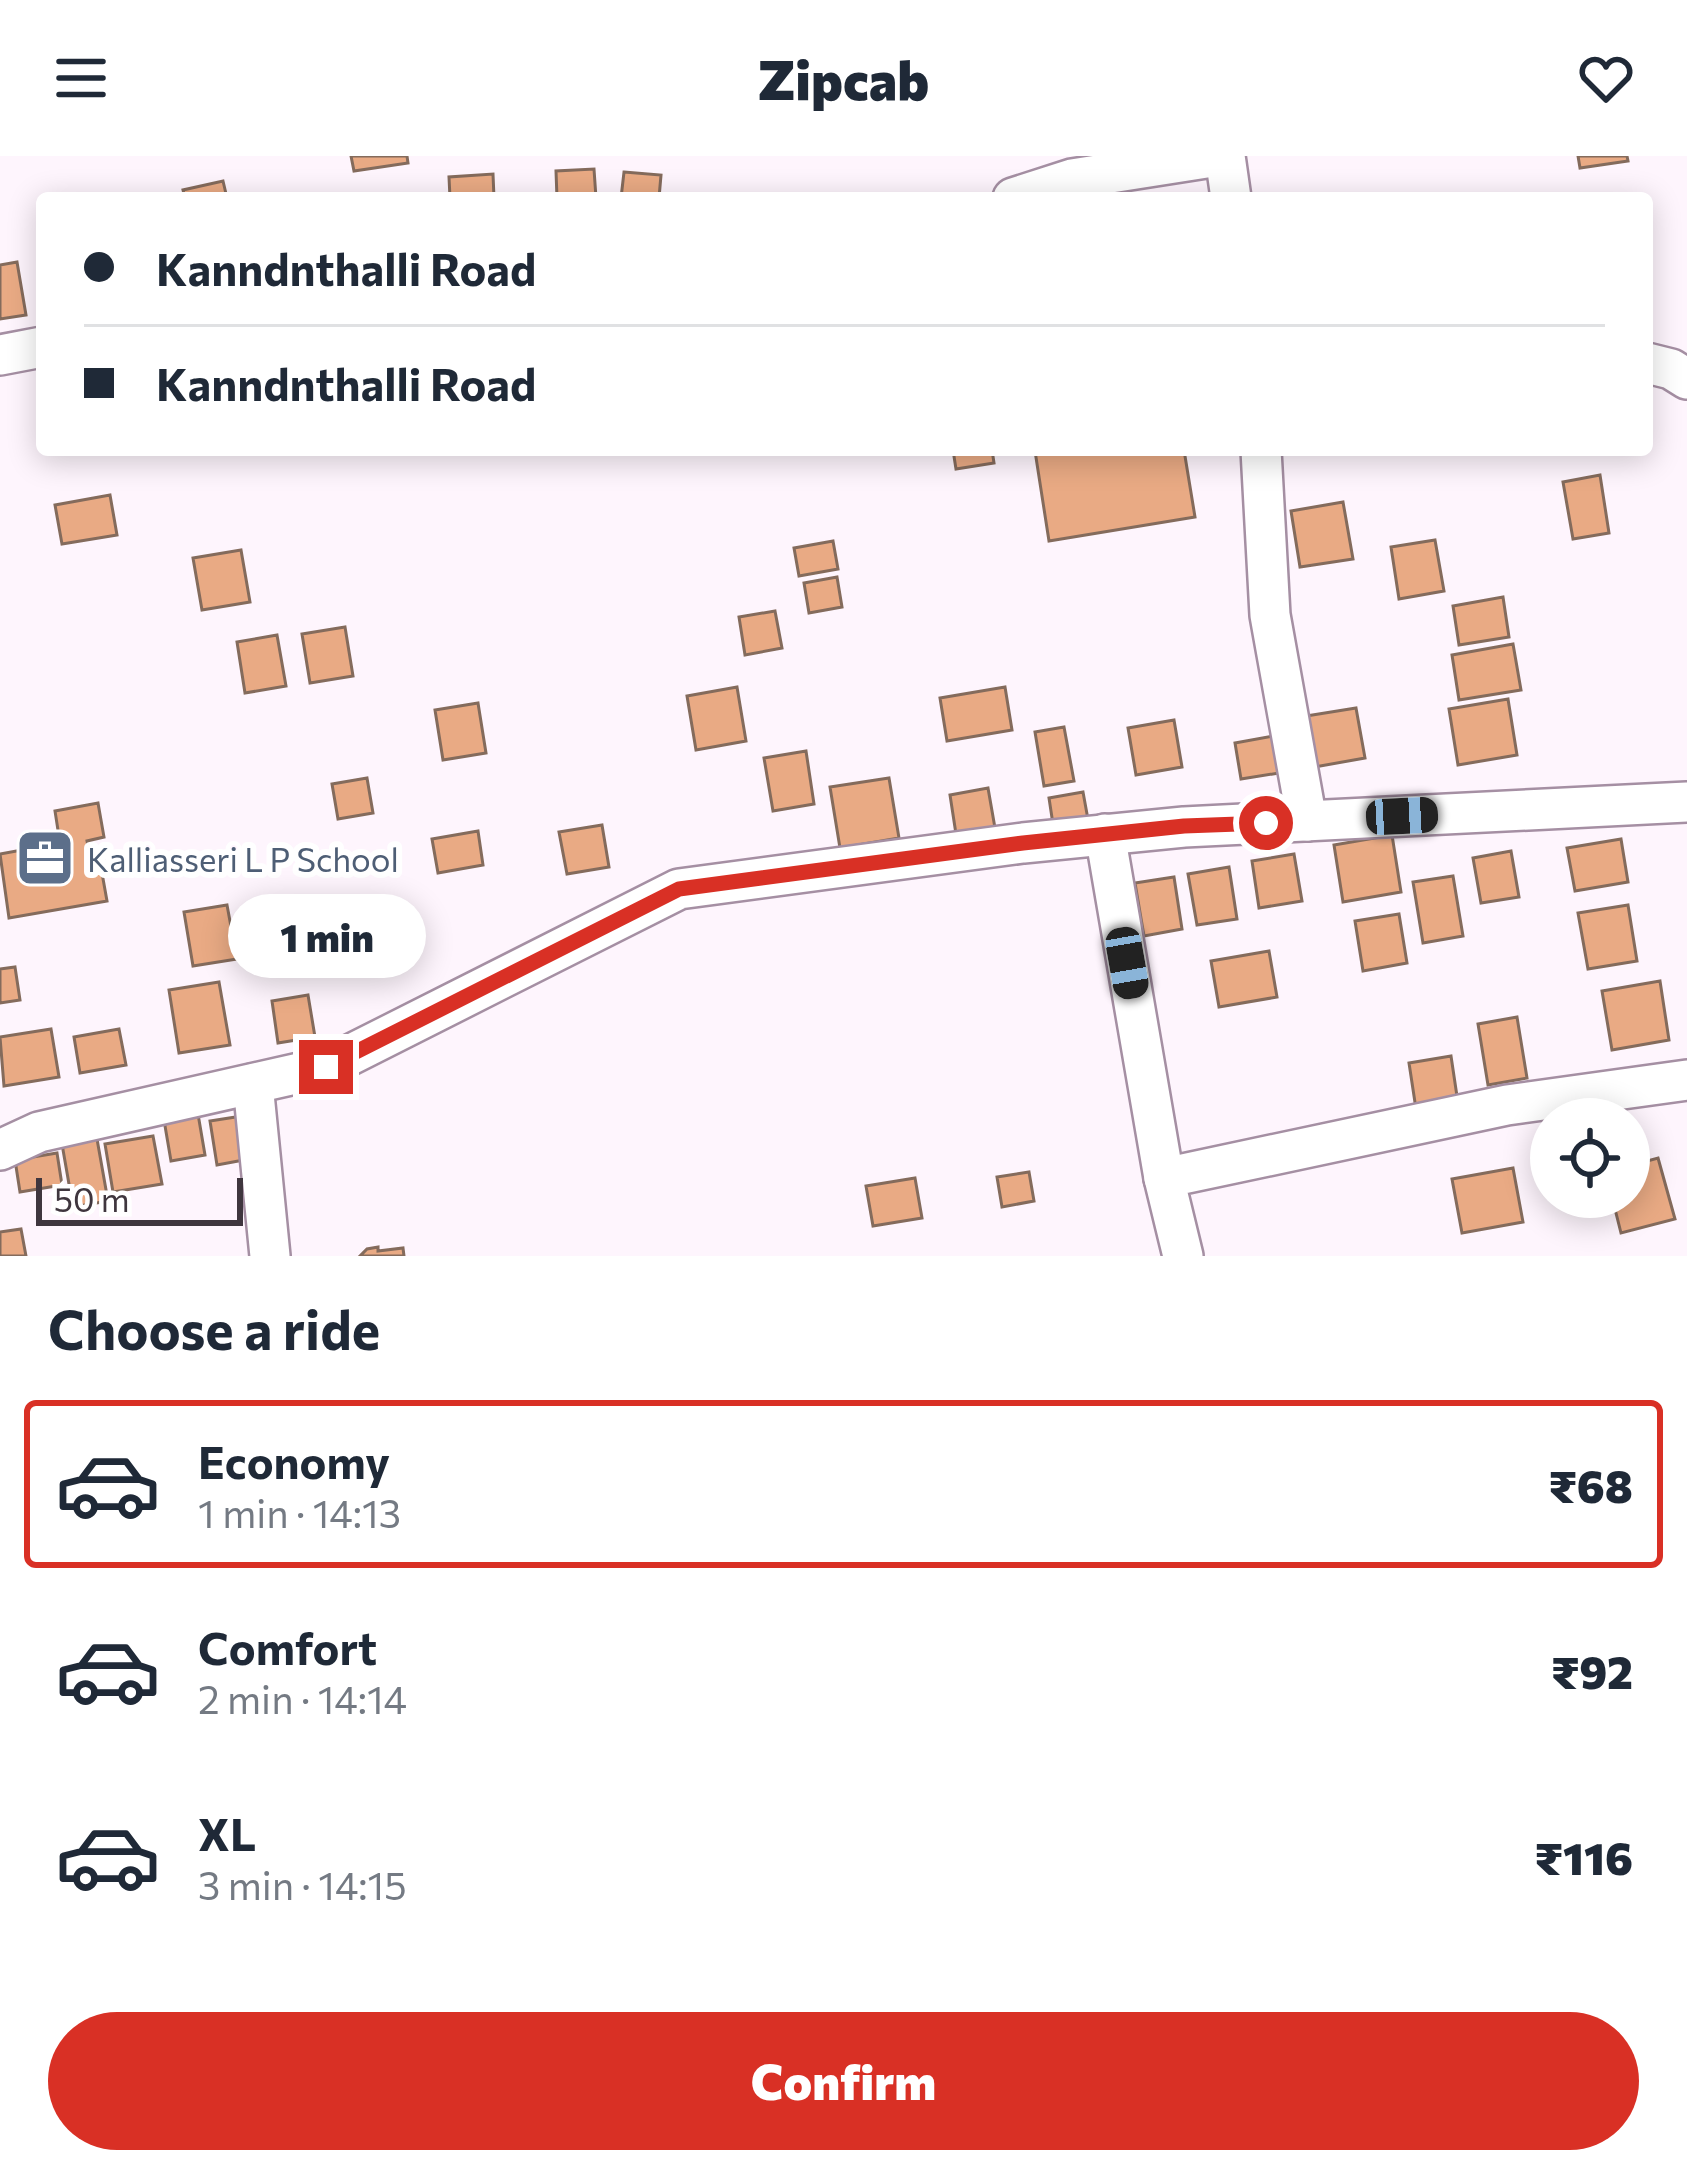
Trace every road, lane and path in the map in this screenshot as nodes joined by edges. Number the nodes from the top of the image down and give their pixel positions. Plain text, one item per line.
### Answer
1 (1222, 156) edge
2 (1032, 192) edge
3 (1231, 192) edge
4 (36, 348) edge
5 (0, 355) edge
6 (1653, 364) edge
7 (1687, 379) edge
8 (1261, 456) edge
9 (1687, 802) edge
10 (1307, 821) junction
11 (1105, 835) junction
12 (1687, 1080) edge
13 (253, 1084) junction
14 (0, 1150) edge
15 (1164, 1178) junction
16 (269, 1256) edge
17 (1183, 1256) edge

1 - 2 street
1 - 3 street
4 - 5 street
6 - 7 street
8 - 10 street
9 - 10 street
10 - 11 street
11 - 13 street
11 - 15 street
12 - 15 street
13 - 14 street
13 - 16 street
15 - 17 street

